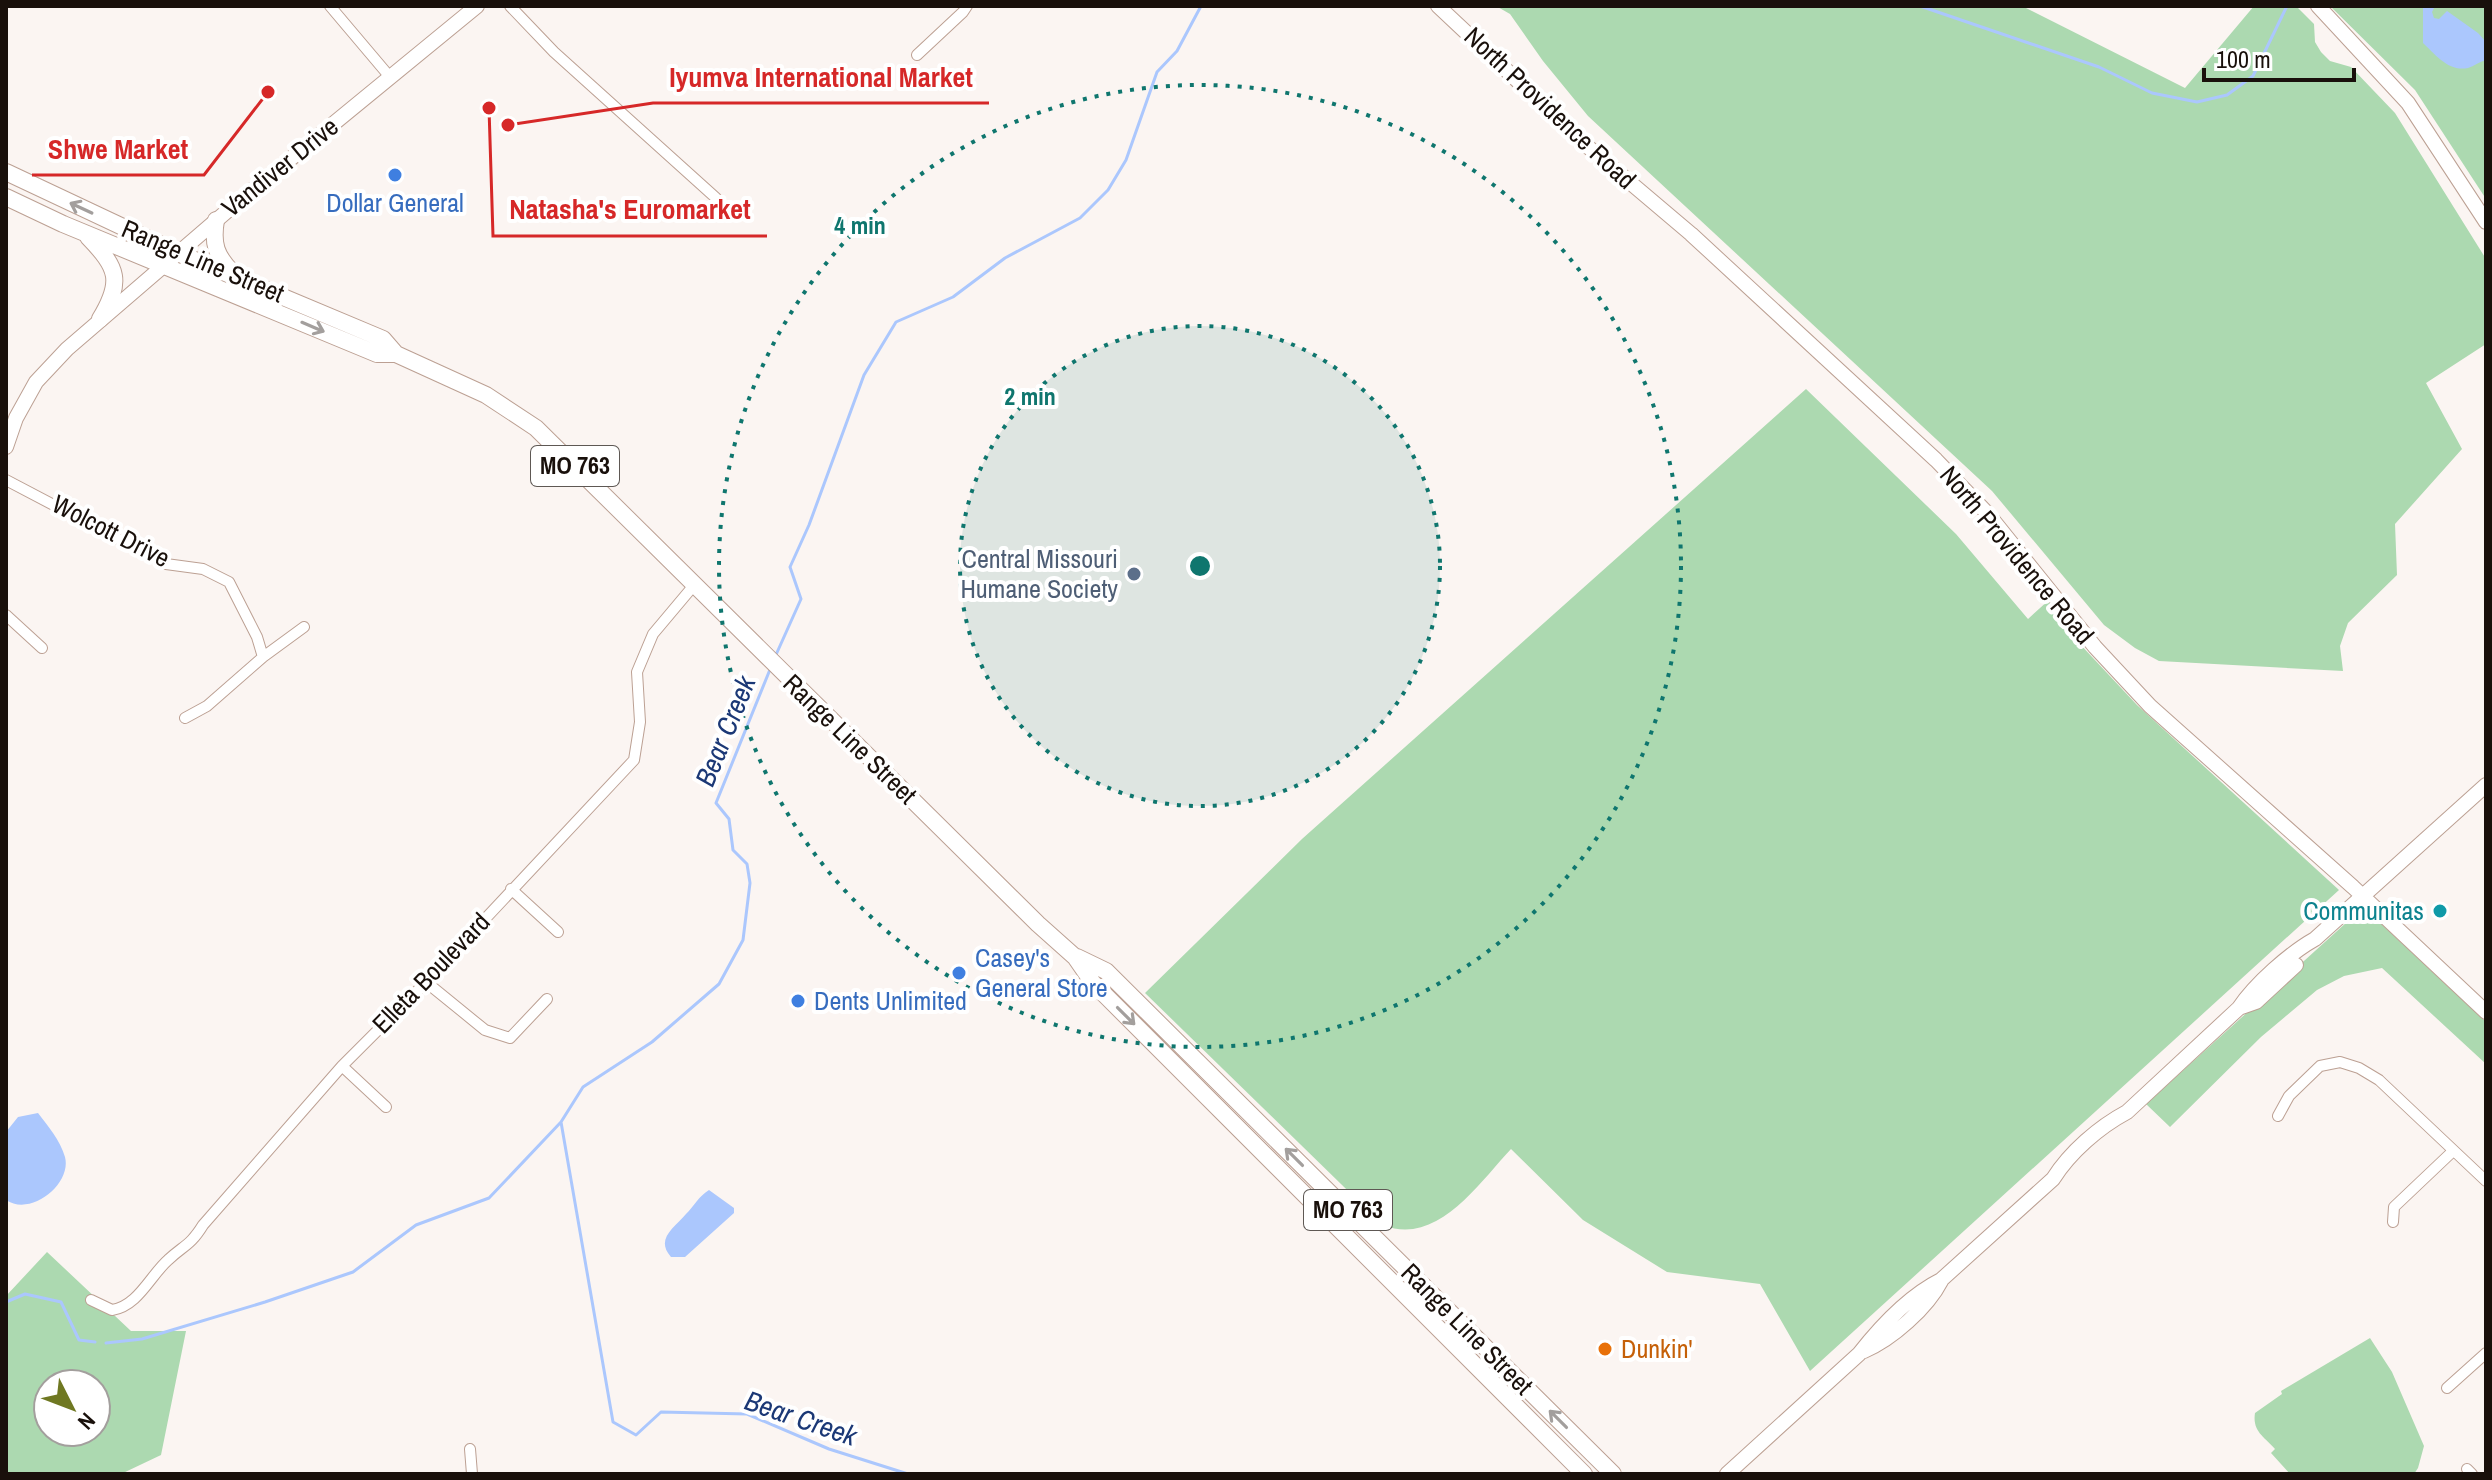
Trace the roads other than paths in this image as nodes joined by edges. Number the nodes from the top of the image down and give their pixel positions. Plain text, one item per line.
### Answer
1 (330, 6) edge
2 (477, 6) edge
3 (510, 6) edge
4 (967, 6) edge
5 (1438, 6) edge
6 (2323, 11) edge
7 (917, 55) dead end
8 (390, 77) junction
9 (6, 172) edge
10 (7, 198) edge
11 (716, 198) dead end
12 (216, 220) junction
13 (2486, 222) edge
14 (84, 233) junction
15 (178, 253) junction
16 (163, 265) junction
17 (237, 277) junction
18 (100, 319) junction
19 (396, 354) junction
20 (11, 415) edge
21 (6, 447) edge
22 (6, 480) edge
23 (695, 584) junction
24 (6, 615) edge
25 (304, 627) dead end
26 (42, 648) dead end
27 (263, 657) junction
28 (185, 718) dead end
29 (2486, 785) edge
30 (511, 889) junction
31 (2362, 896) junction
32 (558, 932) dead end
33 (1075, 957) junction
34 (426, 982) junction
35 (547, 999) dead end
36 (2486, 1012) edge
37 (342, 1066) junction
38 (386, 1107) dead end
39 (2278, 1116) dead end
40 (2452, 1152) junction
41 (2486, 1181) edge
42 (1293, 1183) junction
43 (2393, 1222) dead end
44 (1408, 1270) junction
45 (1400, 1290) junction
46 (91, 1300) dead end
47 (2486, 1353) edge
48 (1519, 1380) junction
49 (2447, 1388) dead end
50 (470, 1449) dead end
51 (472, 1474) edge
52 (1584, 1474) edge
53 (1613, 1474) edge
54 (1727, 1474) edge

1 - 8 street
2 - 8 street, Vandiver Drive
3 - 11 street
4 - 7 street
5 - 31 street, North Providence Road
6 - 13 street
8 - 12 street, Vandiver Drive
15 -> 9 main road, Range Line Street / MO 763
10 - 14 main road, Range Line Street / MO 763
12 - 15 street, Vandiver Drive
12 - 17 main road
14 - 16 main road, Range Line Street / MO 763
14 - 18 main road
15 - 16 street, Vandiver Drive
15 - 17 main road, Range Line Street / MO 763
16 - 18 street, Vandiver Drive
16 -> 19 main road, Range Line Street / MO 763
17 - 19 main road, Range Line Street / MO 763
18 - 20 street, Vandiver Drive
19 - 23 main road, Range Line Street / MO 763
20 - 21 street, Vandiver Drive
22 - 27 street, Wolcott Drive
23 - 30 street, Elleta Boulevard
23 - 33 main road, Range Line Street / MO 763
24 - 26 street
25 - 27 street
27 - 28 street
29 - 31 street
30 - 32 street
30 - 34 street, Elleta Boulevard
31 - 36 street, North Providence Road
31 - 54 street
33 -> 42 main road, Range Line Street / MO 763
44 -> 33 main road, Range Line Street / MO 763
34 - 35 street
34 - 37 street, Elleta Boulevard
37 - 38 street
37 - 46 street, Elleta Boulevard
39 - 40 street
40 - 41 street
40 - 43 street
42 - 44 main road
42 - 45 main road, Range Line Street / MO 763
44 - 48 main road, Range Line Street / MO 763
45 - 48 main road
45 - 52 main road, Range Line Street / MO 763
47 - 49 street
53 -> 48 main road, Range Line Street / MO 763
50 - 51 street

